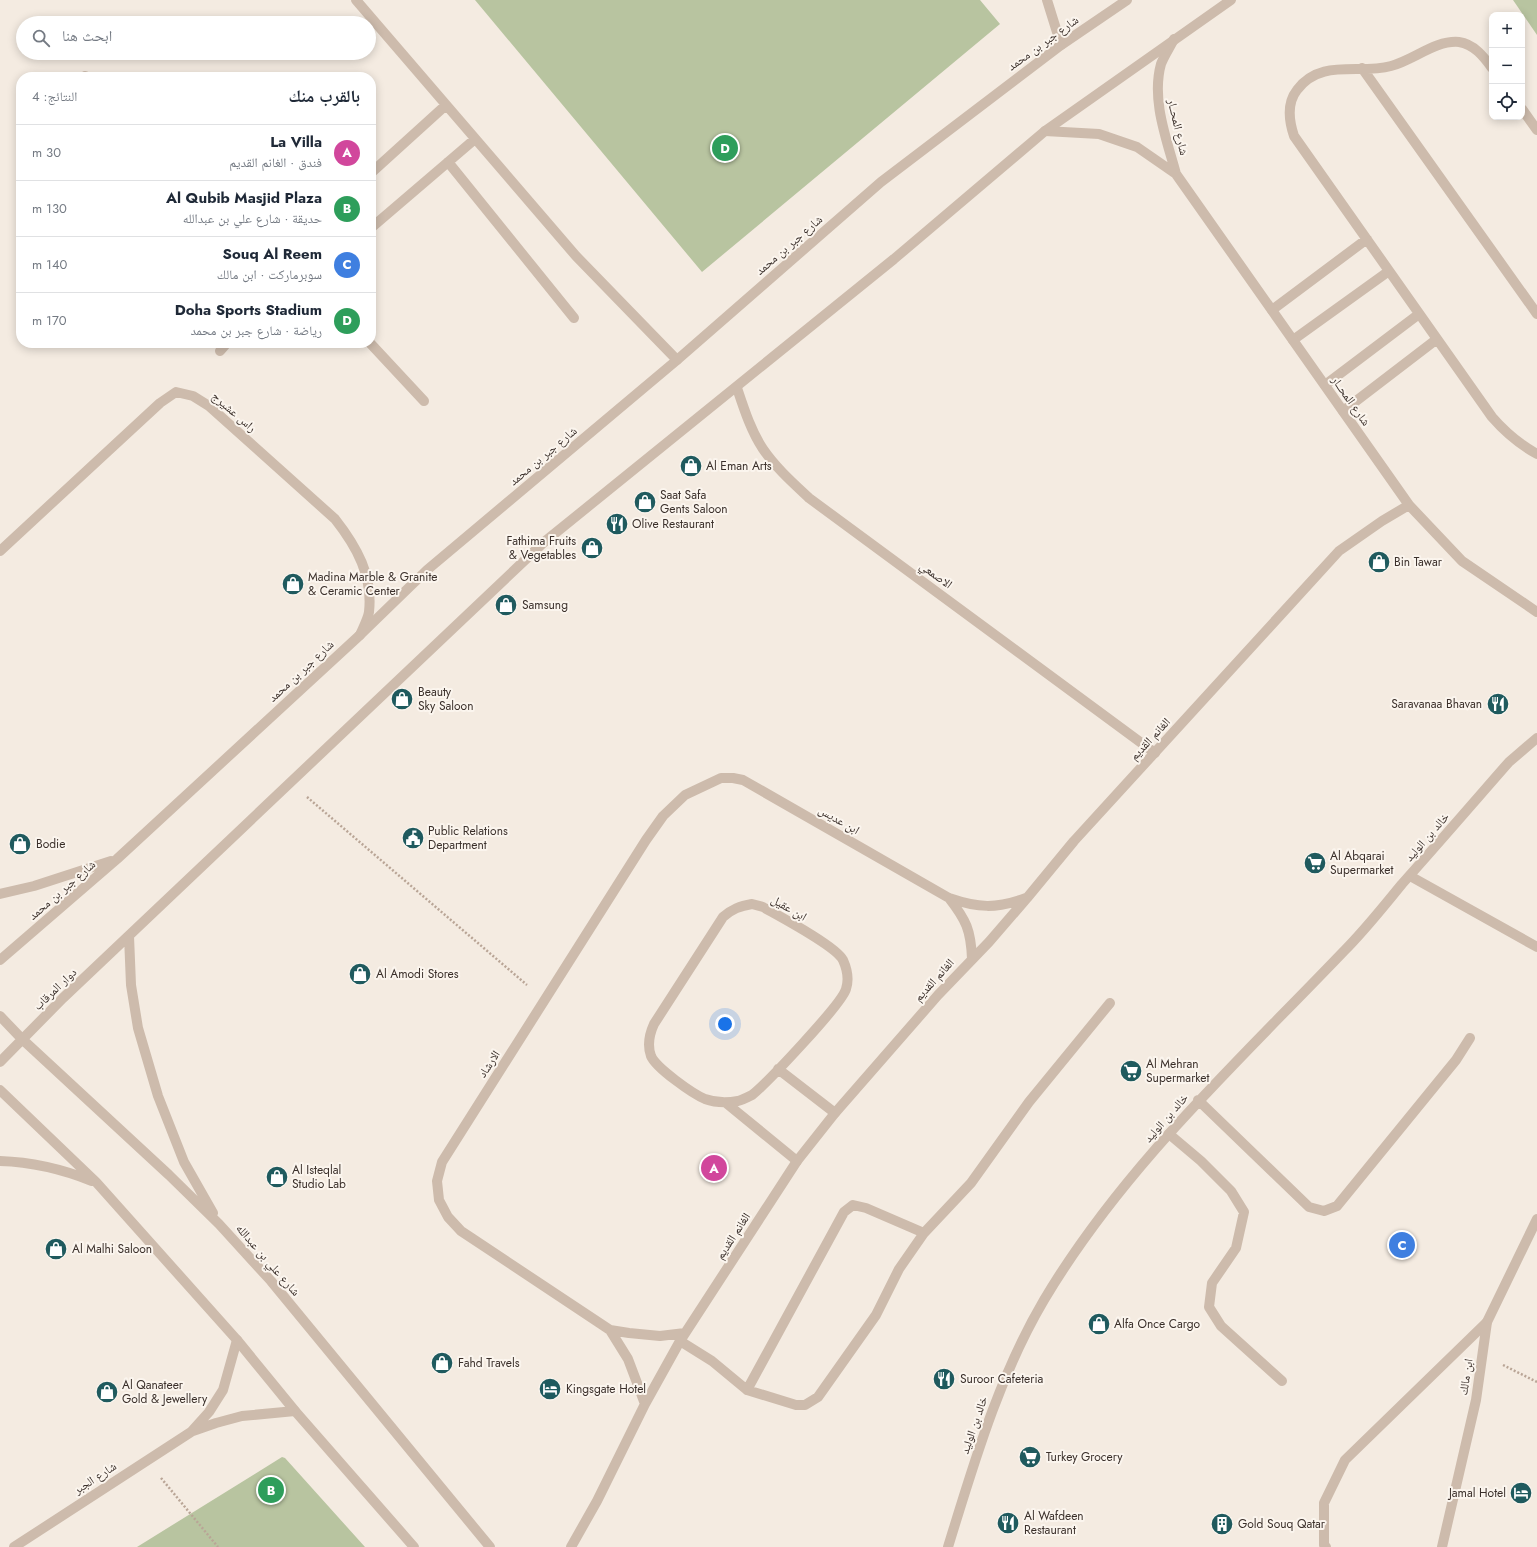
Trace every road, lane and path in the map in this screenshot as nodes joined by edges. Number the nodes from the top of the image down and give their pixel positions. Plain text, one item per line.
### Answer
1 (356, 0) edge
2 (1047, 0) edge
3 (1127, 0) edge
4 (1231, 0) edge
5 (370, 16) edge
6 (376, 23) edge
7 (1174, 39) junction
8 (1061, 45) junction
9 (1489, 64) edge
10 (1362, 68) junction
11 (446, 105) junction
12 (1525, 113) edge
13 (1537, 130) edge
14 (1045, 131) junction
15 (475, 139) junction
16 (448, 162) junction
17 (376, 168) edge
18 (1176, 174) junction
19 (376, 224) edge
20 (1367, 239) junction
21 (1389, 271) junction
22 (1272, 310) junction
23 (1419, 314) junction
24 (1537, 314) edge
25 (574, 318) dead end
26 (1437, 339) junction
27 (1293, 340) junction
28 (375, 348) edge
29 (677, 360) junction
30 (1324, 386) junction
31 (736, 388) junction
32 (424, 401) dead end
33 (1342, 411) junction
34 (1537, 454) edge
35 (1409, 505) junction
36 (0, 551) edge
37 (1537, 612) edge
38 (360, 635) junction
39 (1537, 738) edge
40 (1155, 753) junction
41 (290, 782) junction
42 (712, 782) joint
43 (117, 859) junction
44 (1410, 876) junction
45 (0, 894) edge
46 (949, 898) junction
47 (1027, 898) junction
48 (129, 936) junction
49 (1537, 947) edge
50 (972, 959) junction
51 (0, 960) edge
52 (545, 1001) junction
53 (1110, 1003) dead end
54 (0, 1016) edge
55 (1470, 1038) dead end
56 (22, 1039) junction
57 (0, 1062) edge
58 (778, 1069) junction
59 (0, 1090) edge
60 (1198, 1100) junction
61 (726, 1103) junction
62 (835, 1113) junction
63 (1169, 1134) junction
64 (0, 1161) edge
65 (797, 1161) junction
66 (96, 1182) junction
67 (1537, 1219) edge
68 (219, 1224) junction
69 (924, 1233) junction
70 (1487, 1322) junction
71 (610, 1330) junction
72 (682, 1337) junction
73 (237, 1340) junction
74 (1483, 1355) junction
75 (1282, 1381) dead end
76 (1537, 1382) edge
77 (747, 1390) junction
78 (645, 1404) junction
79 (295, 1411) junction
80 (191, 1432) junction
81 (146, 1461) junction
82 (14, 1547) edge
83 (218, 1547) edge
84 (414, 1547) edge
85 (490, 1547) edge
86 (571, 1547) edge
87 (948, 1547) edge
88 (1326, 1547) edge
89 (1442, 1547) edge

1 - 5 street
2 - 8 street
3 - 8 street, شارع جبر بن محمد
4 - 7 street
6 - 11 street
7 - 14 street
7 - 18 street, شارع المحــار
8 - 29 street, شارع جبر بن محمد
9 - 10 street
10 - 20 street
10 - 24 street
11 - 15 street
11 - 17 street
12 - 13 street
14 - 18 street, شارع المحــار
14 - 31 street
15 - 16 street
15 - 29 street
16 - 19 street
16 - 25 street
18 - 22 street, شارع المحــار
20 - 21 street
20 - 22 street
21 - 23 street
21 - 27 street
22 - 27 street, شارع المحــار
23 - 26 street
23 - 30 street
26 - 33 street
26 - 34 street
27 - 30 street, شارع المحــار
28 - 32 street
29 - 38 street, شارع جبر بن محمد
30 - 33 street, شارع المحــار
31 - 40 street, الاصمعي
31 - 41 street
33 - 35 street, شارع المحــار
35 - 37 street, شارع المحــار
35 - 40 street, الغانم القديم
36 - 38 street, راس عشيرج
38 - 43 street, شارع جبر بن محمد
39 - 44 street, خالد بن الوليد
40 - 47 street, الغانم القديم
41 - 48 street
41 - 52 path
42 - 46 street, ابن عديس
42 - 52 street, الارشاد
43 - 45 street
43 - 51 street, شارع جبر بن محمد
44 - 49 street
44 - 60 street, خالد بن الوليد
46 - 47 street, ابن عديس
46 - 50 street, ابن عديس
47 - 50 street, الغانم القديم
48 - 56 street, دوار المرقاب
48 - 68 street
50 - 62 street, الغانم القديم
52 - 71 street, الارشاد
53 - 69 street
54 - 56 street, شارع علي بن عبدالله
55 - 60 street
56 - 57 street, دوار المرقاب
56 - 68 street, شارع علي بن عبدالله
58 - 61 street, ابن عقيل
58 - 61 street, ابن عقيل
58 - 62 street
59 - 66 street
60 - 63 street, خالد بن الوليد
61 - 65 street
62 - 65 street, الغانم القديم
63 - 75 street
63 - 87 street, خالد بن الوليد
64 - 66 street
65 - 72 street, الغانم القديم
66 - 73 street
67 - 70 street, ابن مالك
68 - 85 street, شارع علي بن عبدالله
69 - 77 street
69 - 77 street
70 - 74 street, ابن مالك
70 - 88 street
71 - 72 street
71 - 78 street
72 - 77 street
72 - 78 street, الغانم القديم
73 - 79 street
73 - 80 street, شارع الجبر
74 - 76 path
74 - 89 street, ابن مالك
78 - 86 street, الغانم القديم
79 - 80 street, شارع الجبر
79 - 84 street
80 - 81 street, شارع الجبر
81 - 82 street, شارع الجبر
81 - 83 path

